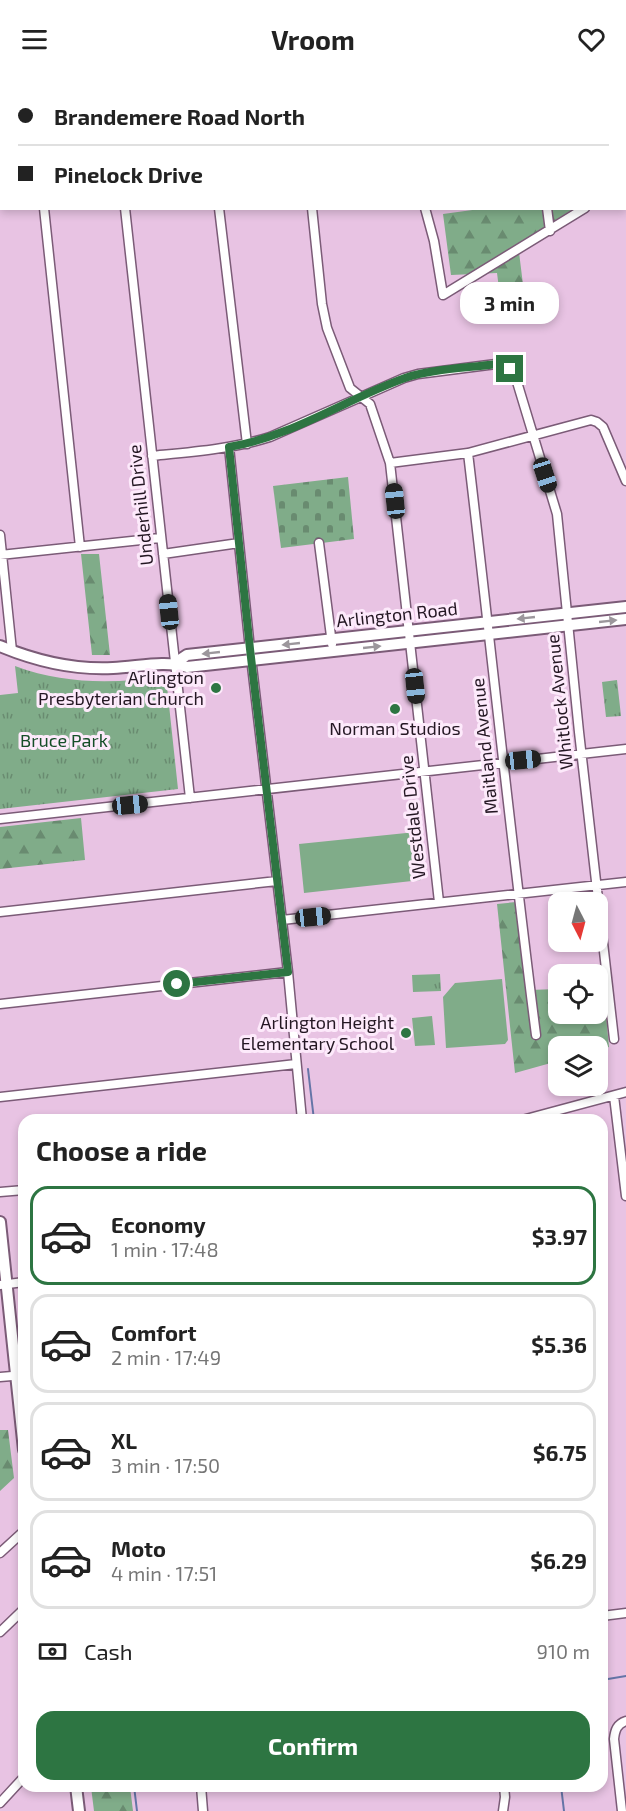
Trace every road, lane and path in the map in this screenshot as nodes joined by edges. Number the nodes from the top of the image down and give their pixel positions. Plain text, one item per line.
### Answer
1 (44, 210) edge
2 (124, 210) edge
3 (219, 210) edge
4 (312, 210) edge
5 (426, 210) edge
6 (547, 210) edge
7 (582, 210) edge
8 (550, 231) junction
9 (361, 396) junction
10 (532, 436) junction
11 (246, 444) junction
12 (229, 447) junction
13 (468, 453) junction
14 (152, 456) junction
15 (390, 463) junction
16 (626, 481) edge
17 (0, 535) edge
18 (160, 538) junction
19 (239, 543) junction
20 (319, 543) dead end
21 (80, 547) junction
22 (163, 554) junction
23 (1, 555) edge
24 (626, 607) edge
25 (568, 619) junction
26 (626, 619) edge
27 (488, 622) junction
28 (409, 630) junction
29 (490, 633) junction
30 (331, 640) junction
31 (410, 643) junction
32 (0, 646) edge
33 (12, 651) junction
34 (333, 651) junction
35 (250, 654) junction
36 (175, 663) junction
37 (626, 749) edge
38 (582, 754) junction
39 (503, 762) junction
40 (424, 771) junction
41 (266, 789) junction
42 (190, 798) junction
43 (0, 819) edge
44 (277, 881) junction
45 (626, 882) edge
46 (597, 885) junction
47 (518, 894) junction
48 (439, 902) junction
49 (0, 912) edge
50 (282, 920) junction
51 (288, 972) junction
52 (0, 1004) edge
53 (536, 1035) dead end
54 (614, 1039) dead end
55 (296, 1064) junction
56 (626, 1092) edge
57 (614, 1096) junction
58 (0, 1097) edge
59 (301, 1114) edge
60 (546, 1114) edge
61 (18, 1190) edge
62 (0, 1192) edge
63 (626, 1197) edge
64 (0, 1222) edge
65 (18, 1283) edge
66 (3, 1285) edge
67 (18, 1364) edge
68 (18, 1375) edge
69 (0, 1377) edge
70 (18, 1536) edge
71 (0, 1553) edge
72 (626, 1613) edge
73 (18, 1615) edge
74 (608, 1615) edge
75 (0, 1632) edge
76 (626, 1721) edge
77 (18, 1784) edge
78 (77, 1792) edge
79 (201, 1792) edge
80 (505, 1792) edge
81 (0, 1803) edge
82 (79, 1811) edge
83 (203, 1811) edge
84 (503, 1811) edge
85 (622, 1811) edge

1 - 21 street
2 - 14 street, Underhill Drive
3 - 11 street
4 - 9 street, Westdale Drive
5 - 8 street
6 - 8 street
7 - 8 street
9 - 10 street, Whitlock Avenue
9 - 11 street
9 - 15 street, Westdale Drive
10 - 13 street
10 - 16 street
10 - 25 street, Whitlock Avenue
11 - 12 street
12 - 14 street
12 - 19 street
13 - 15 street
13 - 27 street, Maitland Avenue
14 - 18 street, Underhill Drive
15 - 28 street, Westdale Drive
17 - 23 street
18 - 21 street
18 - 22 street, Underhill Drive
19 - 22 street
19 - 35 street
20 - 30 street
21 - 23 street
22 - 36 street, Underhill Drive
23 - 33 street
24 - 25 main road, Arlington Road
25 -> 26 main road, Arlington Road
25 -> 27 main road, Arlington Road
25 - 29 main road, Arlington Road
25 - 38 street, Whitlock Avenue
27 - 28 main road, Arlington Road
27 - 29 street, Maitland Avenue
28 - 30 main road, Arlington Road
28 - 31 street, Westdale Drive
29 - 31 main road, Arlington Road
29 - 39 street, Maitland Avenue
30 - 34 street
30 -> 35 main road, Arlington Road
34 -> 31 main road, Arlington Road
31 - 40 street, Westdale Drive
32 - 33 main road, Arlington Road
33 - 36 main road, Arlington Road
34 - 35 main road, Arlington Road
35 - 36 main road, Arlington Road
35 - 41 street
36 - 42 street, Underhill Drive
37 - 38 street
38 - 39 street
38 - 46 street, Whitlock Avenue
39 - 40 street
39 - 47 street, Maitland Avenue
40 - 41 street
40 - 48 street, Westdale Drive
41 - 42 street
41 - 44 street
42 - 43 street
44 - 49 street
44 - 50 street
45 - 46 street
46 - 47 street
46 - 54 street, Whitlock Avenue
47 - 48 street
47 - 53 street, Maitland Avenue
48 - 50 street
50 - 51 street
51 - 52 street
51 - 55 street
55 - 58 street
55 - 59 street
56 - 57 street
57 - 60 street
57 - 63 street
61 - 62 street
64 - 66 main road
65 - 66 street
66 - 67 main road
68 - 69 street
70 - 71 street
72 - 74 street
73 - 75 street
76 - 85 street
77 - 81 street
78 - 82 main road
79 - 83 street
80 - 84 street

